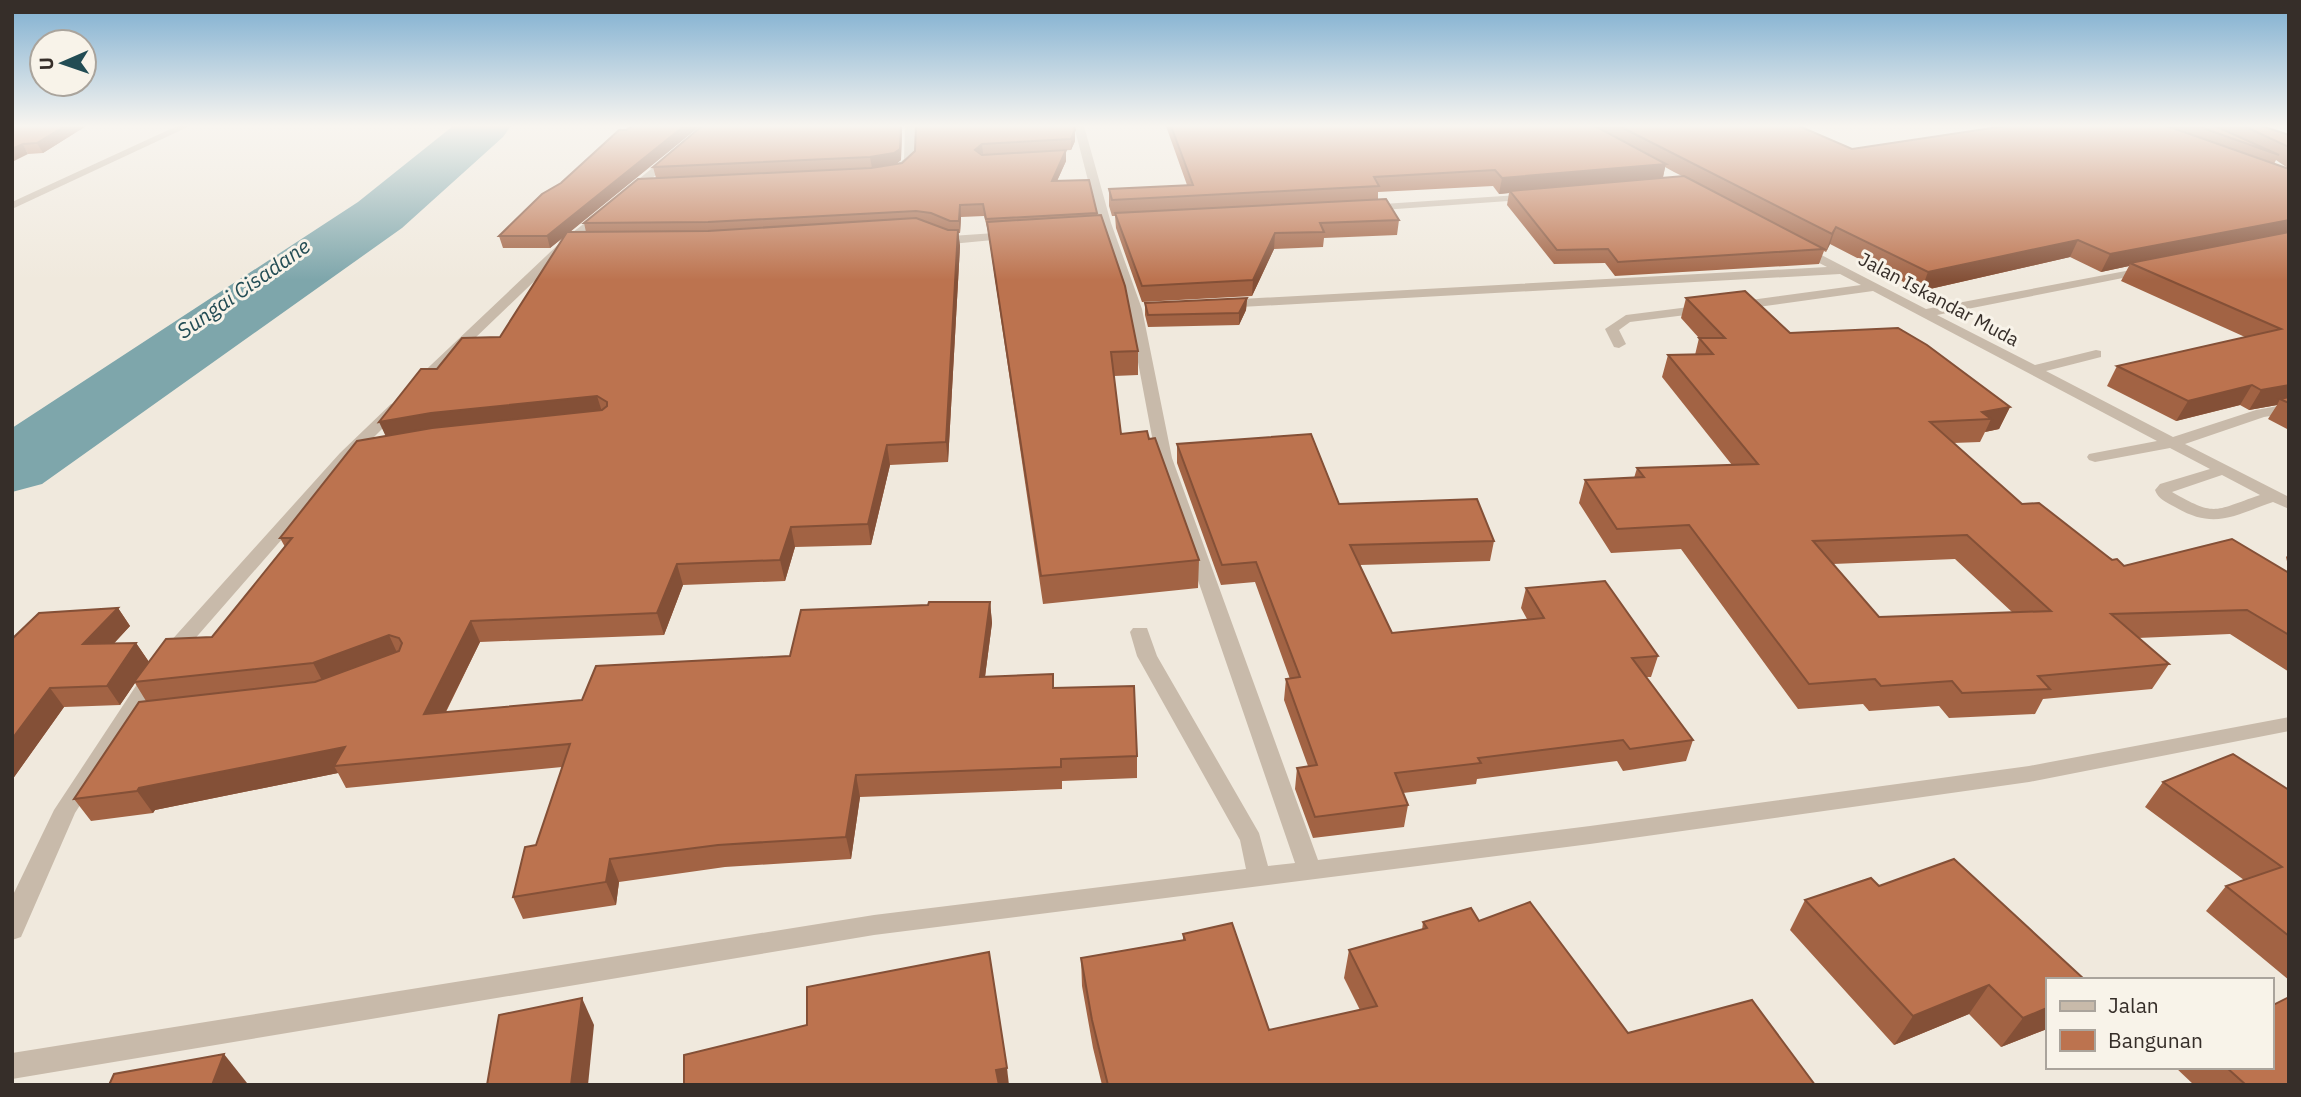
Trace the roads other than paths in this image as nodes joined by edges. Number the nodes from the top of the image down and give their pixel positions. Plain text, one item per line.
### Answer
1 (74, 177) edge
2 (653, 177) edge
3 (1087, 177) edge
4 (1547, 196) edge
5 (12, 206) edge
6 (1361, 209) edge
7 (926, 228) edge
8 (1026, 235) edge
9 (568, 242) junction
10 (593, 242) edge
11 (1793, 244) edge
12 (2168, 265) edge
13 (1842, 270) junction
14 (1875, 287) junction
15 (1203, 305) edge
16 (1925, 313) junction
17 (1619, 344) dead end
18 (2096, 354) dead end
19 (2033, 370) junction
20 (2289, 408) edge
21 (2172, 443) junction
22 (373, 451) edge
23 (346, 456) junction
24 (2095, 457) dead end
25 (2223, 470) junction
26 (2282, 500) edge
27 (1140, 632) dead end
28 (152, 714) edge
29 (127, 716) junction
30 (2289, 724) edge
31 (1310, 871) junction
32 (1259, 877) junction
33 (12, 930) edge
34 (12, 1066) edge

1 - 5 street
2 - 9 street
3 - 31 street
4 - 6 street
7 - 8 street
9 - 10 street
9 - 23 street
11 - 13 street, Jalan Iskandar Muda
12 - 16 street
13 - 14 street, Jalan Iskandar Muda
13 - 15 street
14 - 16 street, Jalan Iskandar Muda
14 - 17 street
16 - 19 street, Jalan Iskandar Muda
18 - 19 street
19 - 21 street, Jalan Iskandar Muda
20 - 21 street
21 - 24 street
21 - 25 street, Jalan Iskandar Muda
22 - 23 street
23 - 29 street
25 - 26 street, Jalan Iskandar Muda
25 - 26 street
27 - 32 street
28 - 29 street
29 - 33 street
30 - 31 street
31 - 32 street
32 - 34 street

